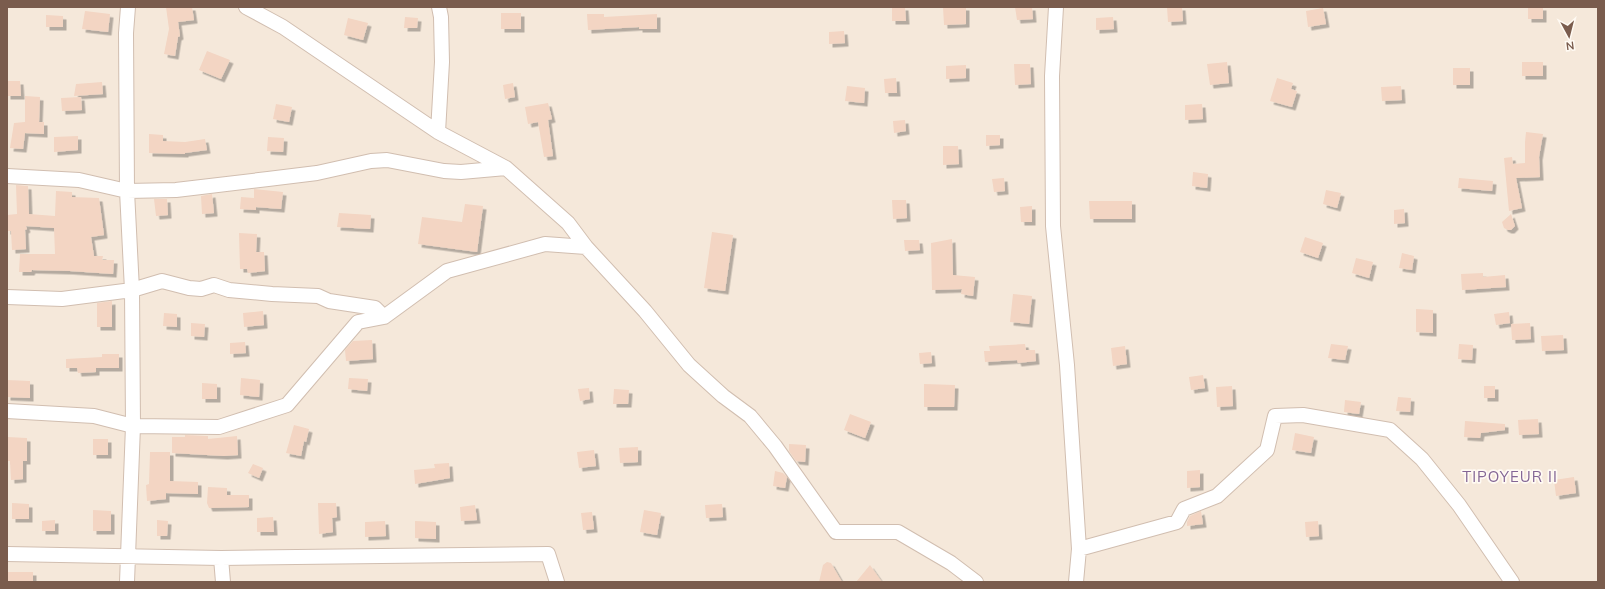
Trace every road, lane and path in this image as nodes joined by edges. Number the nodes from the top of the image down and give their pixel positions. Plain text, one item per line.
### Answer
1 (128, 7) edge
2 (246, 7) edge
3 (439, 7) edge
4 (1056, 7) edge
5 (438, 132) junction
6 (506, 168) junction
7 (7, 176) edge
8 (127, 191) junction
9 (586, 247) junction
10 (132, 290) junction
11 (7, 297) edge
12 (384, 317) junction
13 (7, 411) edge
14 (133, 426) junction
15 (1079, 549) junction
16 (7, 554) edge
17 (129, 556) junction
18 (221, 558) junction
19 (127, 582) edge
20 (224, 582) edge
21 (557, 582) edge
22 (976, 582) edge
23 (1076, 582) edge
24 (1512, 582) edge

1 - 8 street
2 - 5 street
3 - 5 street
4 - 15 street
5 - 6 street
6 - 8 street
6 - 9 street
7 - 8 street
8 - 10 street
9 - 12 street
9 - 22 street
10 - 11 street
10 - 12 street
10 - 14 street
12 - 14 street
13 - 14 street
14 - 17 street
15 - 23 street
15 - 24 street
16 - 17 street
17 - 18 street
17 - 19 street
18 - 20 street
18 - 21 street

